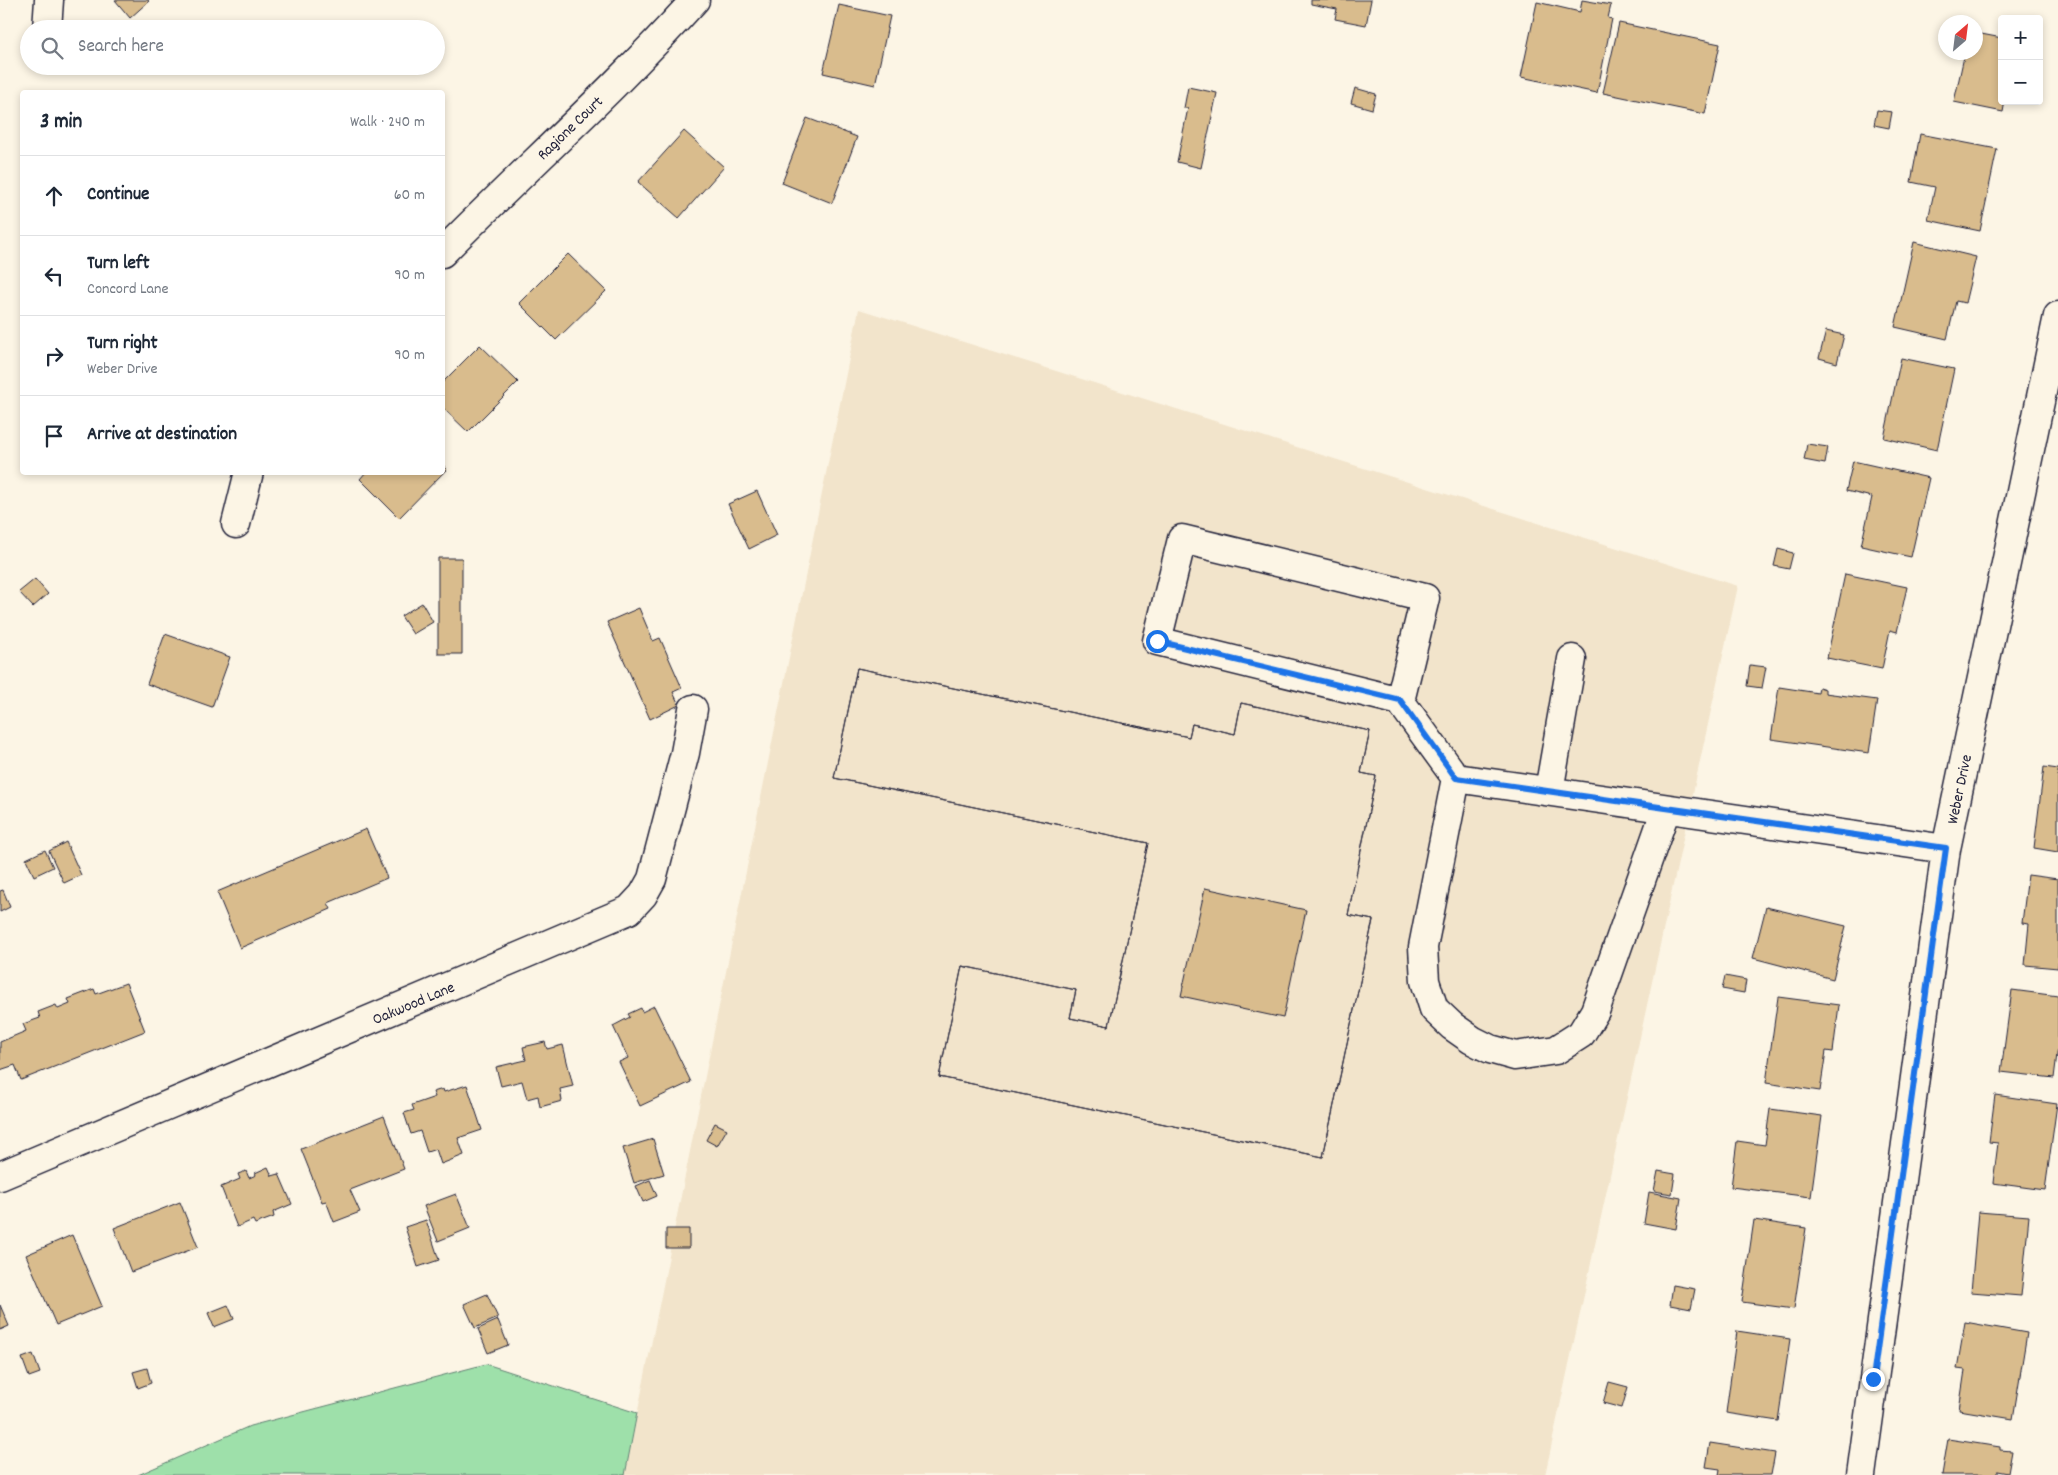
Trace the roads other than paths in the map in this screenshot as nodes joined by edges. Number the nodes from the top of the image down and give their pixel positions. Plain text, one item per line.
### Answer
1 (49, 0) edge
2 (695, 0) edge
3 (48, 20) edge
4 (445, 250) edge
5 (2058, 316) edge
6 (248, 475) edge
7 (236, 524) dead end
8 (1572, 658) dead end
9 (1400, 700) junction
10 (693, 709) dead end
11 (1456, 778) junction
12 (1549, 792) junction
13 (1666, 809) junction
14 (1946, 848) junction
15 (0, 1176) edge
16 (1861, 1475) edge

1 - 3 street
2 - 4 street, Ragione Court
5 - 14 street, Weber Drive
6 - 7 street
8 - 12 street
9 - 9 street
9 - 11 street
10 - 15 street, Oakwood Lane
11 - 12 street
11 - 13 street
12 - 13 street
13 - 14 street
14 - 16 street, Weber Drive

